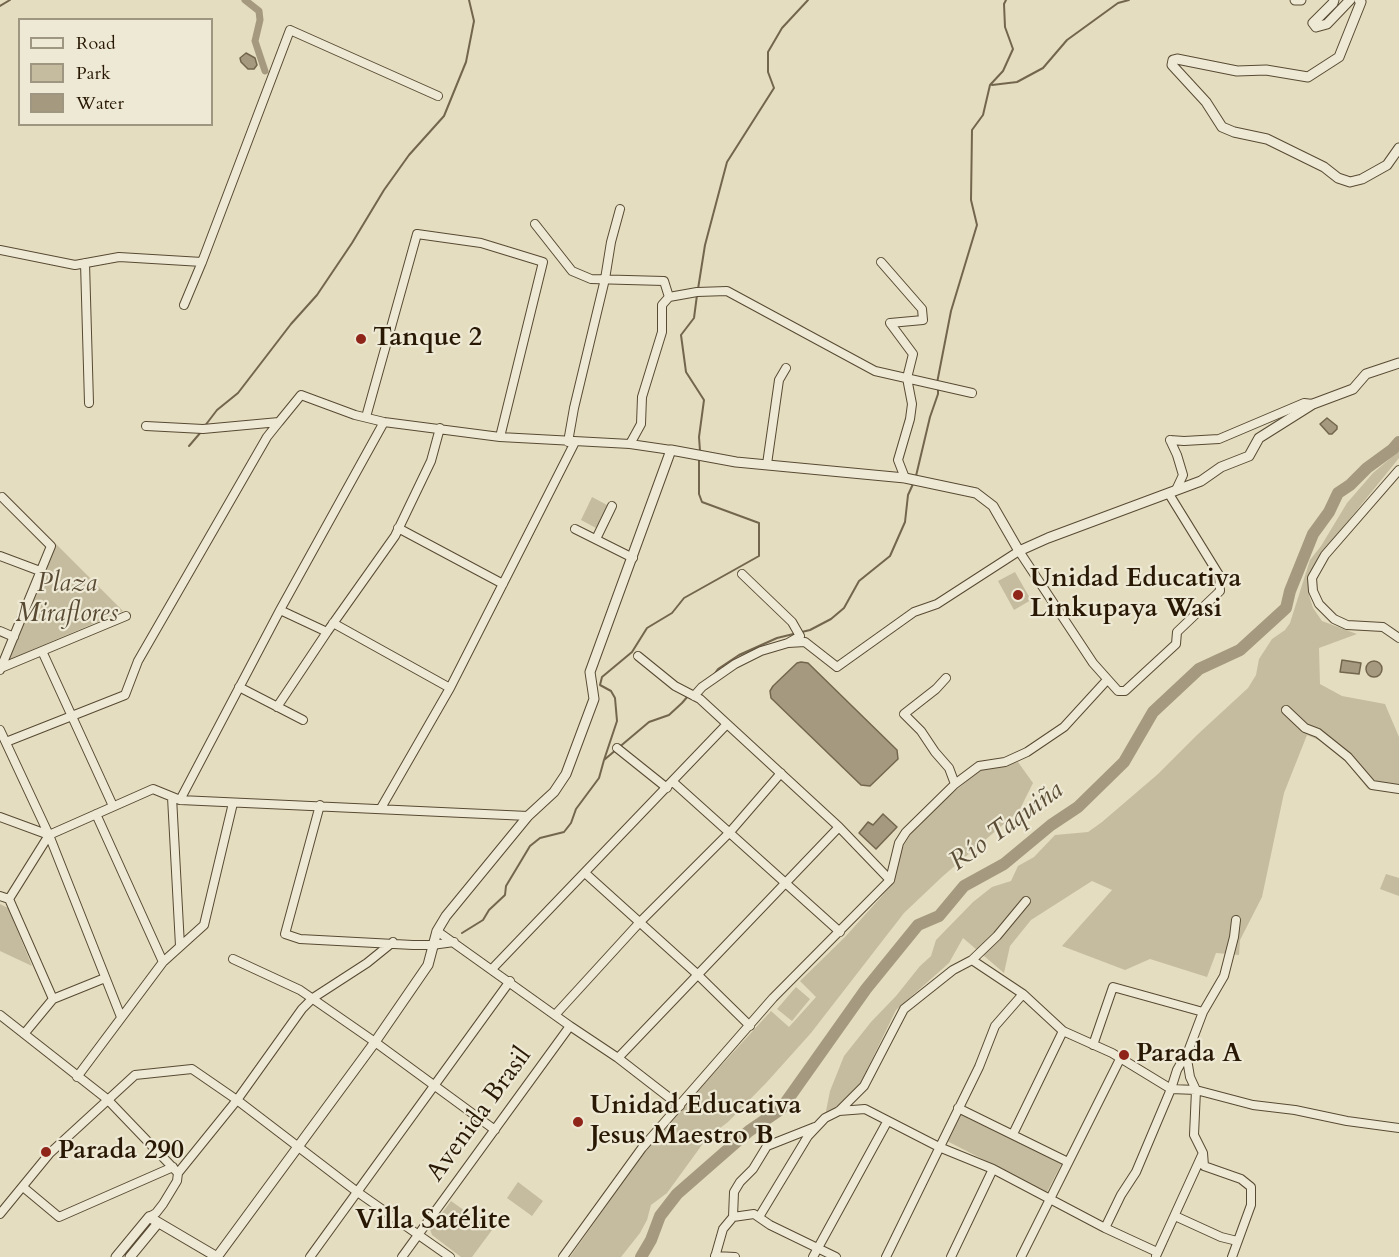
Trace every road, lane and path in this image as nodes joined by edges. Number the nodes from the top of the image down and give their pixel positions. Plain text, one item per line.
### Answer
1 (1295, 0) edge
2 (1301, 0) edge
3 (1334, 0) edge
4 (1350, 0) edge
5 (1359, 0) edge
6 (438, 96) dead end
7 (1399, 148) edge
8 (620, 209) dead end
9 (535, 224) dead end
10 (0, 250) edge
11 (202, 262) junction
12 (880, 262) dead end
13 (85, 263) junction
14 (605, 279) junction
15 (669, 297) junction
16 (184, 304) dead end
17 (1399, 363) edge
18 (786, 368) dead end
19 (907, 378) junction
20 (972, 393) dead end
21 (89, 403) dead end
22 (1313, 404) junction
23 (366, 417) junction
24 (279, 422) junction
25 (384, 422) junction
26 (146, 426) dead end
27 (440, 428) junction
28 (500, 437) junction
29 (571, 442) junction
30 (630, 444) junction
31 (671, 450) junction
32 (767, 464) junction
33 (1399, 470) edge
34 (905, 478) junction
35 (1173, 492) junction
36 (2, 497) dead end
37 (612, 506) dead end
38 (398, 528) junction
39 (575, 529) dead end
40 (596, 539) junction
41 (1019, 551) junction
42 (0, 556) edge
43 (633, 558) junction
44 (40, 571) junction
45 (742, 574) dead end
46 (502, 584) junction
47 (280, 610) junction
48 (126, 616) dead end
49 (333, 623) junction
50 (0, 631) edge
51 (327, 632) junction
52 (14, 637) junction
53 (1399, 638) edge
54 (788, 643) junction
55 (42, 651) junction
56 (638, 656) dead end
57 (0, 669) edge
58 (946, 678) dead end
59 (1107, 680) junction
60 (239, 687) junction
61 (450, 688) junction
62 (694, 696) junction
63 (277, 707) junction
64 (1286, 710) dead end
65 (72, 716) junction
66 (303, 720) dead end
67 (728, 724) junction
68 (0, 730) edge
69 (6, 742) junction
70 (616, 748) dead end
71 (781, 773) junction
72 (955, 784) junction
73 (670, 785) junction
74 (1399, 789) edge
75 (176, 799) junction
76 (233, 803) junction
77 (320, 805) junction
78 (113, 806) junction
79 (381, 808) junction
80 (96, 814) junction
81 (528, 816) junction
82 (0, 817) edge
83 (839, 826) junction
84 (730, 832) junction
85 (49, 835) junction
86 (585, 873) junction
87 (891, 880) junction
88 (784, 881) junction
89 (0, 896) edge
90 (9, 899) junction
91 (1026, 901) dead end
92 (1236, 920) dead end
93 (640, 922) junction
94 (437, 931) junction
95 (840, 932) junction
96 (393, 942) junction
97 (454, 942) junction
98 (432, 945) junction
99 (180, 946) junction
100 (233, 959) dead end
101 (972, 960) junction
102 (163, 962) junction
103 (492, 969) junction
104 (697, 974) junction
105 (105, 978) junction
106 (510, 981) junction
107 (1023, 994) junction
108 (52, 999) junction
109 (313, 999) junction
110 (1203, 1012) junction
111 (0, 1015) edge
112 (555, 1015) junction
113 (121, 1017) junction
114 (570, 1026) junction
115 (750, 1026) junction
116 (1063, 1031) junction
117 (24, 1034) junction
118 (375, 1042) junction
119 (1093, 1045) junction
120 (1190, 1049) junction
121 (618, 1058) junction
122 (1120, 1059) junction
123 (77, 1077) junction
124 (433, 1086) junction
125 (1171, 1089) junction
126 (1196, 1090) junction
127 (107, 1099) junction
128 (237, 1100) junction
129 (680, 1106) junction
130 (958, 1108) junction
131 (839, 1111) junction
132 (887, 1122) junction
133 (818, 1126) junction
134 (1399, 1128) edge
135 (495, 1130) junction
136 (1014, 1134) junction
137 (298, 1145) junction
138 (939, 1147) junction
139 (1203, 1153) junction
140 (1068, 1162) junction
141 (993, 1169) junction
142 (176, 1170) junction
143 (23, 1187) junction
144 (356, 1191) junction
145 (1049, 1199) junction
146 (0, 1214) edge
147 (1175, 1216) junction
148 (149, 1217) junction
149 (733, 1217) junction
150 (759, 1217) junction
151 (158, 1223) junction
152 (1105, 1228) junction
153 (418, 1234) junction
154 (1237, 1240) junction
155 (818, 1249) junction
156 (1156, 1255) edge
157 (116, 1257) edge
158 (130, 1257) edge
159 (217, 1257) edge
160 (310, 1257) edge
161 (402, 1257) edge
162 (450, 1257) edge
163 (563, 1257) edge
164 (715, 1257) edge
165 (735, 1257) edge
166 (813, 1257) edge
167 (836, 1257) edge
168 (886, 1257) edge
169 (951, 1257) edge
170 (1021, 1257) edge
171 (1232, 1257) edge

1 - 2 street
3 - 4 street
5 - 7 street
6 - 11 street
8 - 14 street
9 - 14 street
10 - 13 street
11 - 13 street
11 - 16 street
12 - 19 street
13 - 21 street
14 - 15 street
14 - 29 street
15 - 19 street
15 - 30 street
17 - 22 street
18 - 32 street
19 - 20 street
19 - 34 street
22 - 35 street
22 - 35 street
23 - 24 street
23 - 25 street
23 - 28 street
24 - 26 street
24 - 65 street
25 - 27 street
25 - 47 street
27 - 28 street
27 - 38 street
28 - 29 street
29 - 30 street
29 - 46 street
30 - 31 street
31 - 32 street
31 - 43 street
32 - 34 street
33 - 53 street
34 - 41 street
35 - 41 street
35 - 59 street
36 - 44 street
37 - 40 street
38 - 46 street
38 - 49 street
39 - 40 street
40 - 43 street
41 - 54 street
41 - 59 street
42 - 44 street
43 - 81 street
44 - 52 street
45 - 54 street
46 - 61 street
47 - 51 street
47 - 60 street
48 - 55 street
49 - 51 street
49 - 61 street
50 - 52 street
51 - 63 street
52 - 57 street
54 - 62 street
55 - 57 street
55 - 65 street
56 - 62 street
58 - 72 street
59 - 72 street
60 - 63 street
60 - 75 street
61 - 79 street
62 - 67 street
63 - 66 street
64 - 74 street
65 - 69 street
65 - 78 street
67 - 71 street
67 - 73 street
68 - 69 street
69 - 85 street
70 - 73 street
71 - 83 street
71 - 84 street
72 - 87 street
73 - 84 street
73 - 86 street
75 - 76 street
75 - 78 street
75 - 99 street
76 - 77 street
76 - 99 street
77 - 79 street
77 - 96 street
78 - 80 street
79 - 81 street
80 - 85 street
80 - 102 street
81 - 94 street
82 - 85 street
83 - 87 street
83 - 88 street
84 - 88 street
84 - 93 street
85 - 90 street
85 - 105 street
86 - 93 street
86 - 103 street
87 - 95 street
88 - 95 street
88 - 104 street
89 - 90 street
90 - 108 street
91 - 101 street
92 - 110 street
93 - 104 street
93 - 112 street
94 - 97 street
94 - 98 street
95 - 115 street
96 - 98 street
96 - 109 street
97 - 98 street
97 - 103 street
98 - 118 street
99 - 102 street
100 - 109 street
101 - 107 street
101 - 131 street
102 - 113 street
103 - 106 street
104 - 115 street
104 - 121 street
105 - 108 street
105 - 113 street
106 - 112 street
106 - 124 street
107 - 116 street
107 - 130 street
108 - 117 street
109 - 118 street
109 - 128 street
110 - 119 street
110 - 120 street
111 - 117 street
112 - 114 street
113 - 123 street
114 - 121 street
114 - 135 street, Avenida Brasil
115 - 129 street
116 - 119 street
116 - 136 street
117 - 123 street
118 - 124 street
118 - 137 street
119 - 122 street
120 - 125 street
120 - 126 street
121 - 129 street
122 - 125 street
122 - 140 street
123 - 127 street
124 - 135 street
124 - 144 street
125 - 126 street
125 - 152 street
126 - 134 street
126 - 139 street
127 - 128 street
127 - 142 street
127 - 143 street
128 - 137 street
128 - 142 street
129 - 163 street
130 - 136 street
130 - 138 street
131 - 132 street
131 - 133 street
132 - 138 street
132 - 155 street
133 - 149 street
133 - 150 street
135 - 153 street, Avenida Brasil
136 - 140 street
137 - 144 street
137 - 159 street
138 - 141 street
138 - 168 street
139 - 147 street
139 - 154 street
140 - 145 street
141 - 145 street
141 - 169 street
142 - 143 street
142 - 148 street
143 - 146 street
144 - 153 street
144 - 160 street
145 - 152 street
145 - 170 street
147 - 154 street
147 - 156 street
148 - 151 street
148 - 157 street
149 - 150 street
149 - 164 street
150 - 155 street
151 - 158 street
151 - 159 street
152 - 156 street
153 - 161 street, Avenida Brasil
153 - 162 street
154 - 171 street
155 - 166 street
155 - 167 street
164 - 165 street

